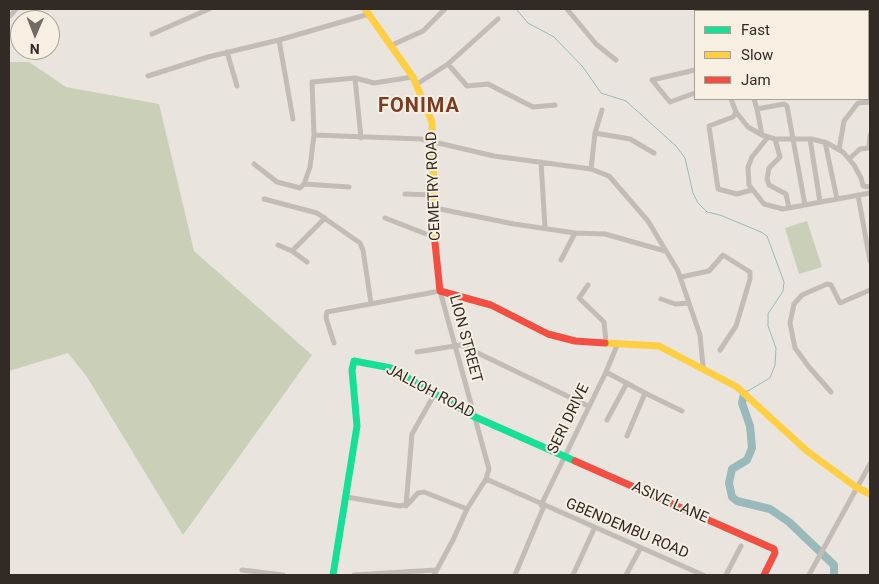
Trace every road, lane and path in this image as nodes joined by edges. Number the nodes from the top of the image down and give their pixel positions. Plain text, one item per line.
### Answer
1 (209, 9) edge
2 (445, 9) edge
3 (566, 9) edge
4 (367, 12) edge
5 (498, 19) dead end
6 (152, 34) dead end
7 (279, 40) junction
8 (392, 45) junction
9 (227, 52) junction
10 (616, 60) dead end
11 (448, 64) junction
12 (694, 70) edge
13 (148, 76) dead end
14 (355, 78) junction
15 (415, 80) junction
16 (237, 86) dead end
17 (694, 92) edge
18 (732, 100) edge
19 (754, 100) edge
20 (870, 102) edge
21 (555, 105) dead end
22 (757, 109) junction
23 (602, 110) dead end
24 (736, 112) junction
25 (293, 118) dead end
26 (595, 133) junction
27 (314, 135) junction
28 (870, 135) edge
29 (765, 136) junction
30 (361, 138) junction
31 (775, 138) junction
32 (794, 139) junction
33 (810, 139) junction
34 (434, 142) junction
35 (826, 142) junction
36 (870, 148) edge
37 (839, 150) junction
38 (654, 153) dead end
39 (849, 159) junction
40 (541, 162) junction
41 (254, 164) dead end
42 (591, 169) junction
43 (304, 184) junction
44 (870, 187) edge
45 (349, 188) dead end
46 (752, 190) junction
47 (870, 193) edge
48 (405, 194) dead end
49 (434, 195) junction
50 (858, 195) junction
51 (264, 198) dead end
52 (837, 199) junction
53 (820, 202) junction
54 (805, 205) junction
55 (435, 208) junction
56 (789, 208) junction
57 (324, 218) junction
58 (384, 218) dead end
59 (545, 227) junction
60 (575, 233) junction
61 (434, 237) junction
62 (278, 245) dead end
63 (292, 251) junction
64 (665, 251) junction
65 (561, 260) dead end
66 (870, 261) edge
67 (307, 262) dead end
68 (681, 277) junction
69 (588, 285) dead end
70 (870, 290) edge
71 (440, 291) junction
72 (661, 299) dead end
73 (371, 302) junction
74 (689, 303) junction
75 (606, 342) junction
76 (334, 343) dead end
77 (618, 343) junction
78 (453, 345) junction
79 (720, 350) dead end
80 (417, 352) dead end
81 (703, 366) junction
82 (606, 372) junction
83 (627, 383) junction
84 (831, 392) dead end
85 (645, 393) junction
86 (434, 395) junction
87 (588, 406) junction
88 (682, 412) dead end
89 (473, 416) junction
90 (607, 420) dead end
91 (627, 436) dead end
92 (564, 456) junction
93 (870, 464) edge
94 (486, 479) junction
95 (856, 487) junction
96 (870, 494) edge
97 (346, 498) junction
98 (542, 505) junction
99 (406, 506) junction
100 (467, 509) junction
101 (594, 529) junction
102 (741, 546) dead end
103 (640, 549) junction
104 (242, 570) dead end
105 (435, 573) edge
106 (284, 575) edge
107 (333, 575) edge
108 (354, 575) edge
109 (515, 575) edge
110 (572, 575) edge
111 (626, 575) edge
112 (703, 575) edge
113 (726, 575) edge
114 (764, 575) edge
115 (808, 575) edge

1 - 6 street
2 - 8 street
3 - 10 street
4 - 7 street
4 - 8 street, CEMETRY ROAD
5 - 11 street
7 - 9 street
7 - 25 street
8 - 15 street, CEMETRY ROAD
9 - 13 street
9 - 16 street
11 - 15 street
11 - 21 street
12 - 17 street
14 - 15 street
14 - 27 street
14 - 30 street
15 - 34 street, CEMETRY ROAD
18 - 24 street
19 - 22 street
20 - 37 street
22 - 29 street
22 - 32 street
23 - 26 street
24 - 29 street
24 - 46 street
26 - 38 street
26 - 42 street
27 - 30 street
27 - 43 street
28 - 36 street
29 - 31 street
29 - 46 street
30 - 34 street
31 - 32 street
31 - 56 street
32 - 33 street
32 - 54 street
33 - 35 street
33 - 53 street
34 - 40 street
34 - 49 street, CEMETRY ROAD
35 - 37 street
35 - 52 street
36 - 39 street
37 - 39 street
39 - 44 street
40 - 42 street
40 - 59 street
41 - 43 street
42 - 64 street
43 - 45 street
46 - 56 street
47 - 50 street
48 - 49 street
49 - 55 street, CEMETRY ROAD
50 - 52 street
50 - 66 street
51 - 57 street
52 - 53 street
53 - 54 street
54 - 56 street
55 - 59 street
55 - 61 street, CEMETRY ROAD
57 - 63 street
57 - 73 street
58 - 61 street
59 - 60 street
60 - 64 street
60 - 65 street
61 - 71 street, CEMETRY ROAD
62 - 63 street
63 - 67 street
64 - 68 street
68 - 74 street
68 - 79 street
69 - 75 street
70 - 84 street
71 - 73 street
71 - 75 street
71 - 78 street, LION STREET
72 - 74 street
73 - 76 street
74 - 81 street
75 - 77 street
77 - 81 street
77 - 82 street, SERI DRIVE
78 - 80 street
78 - 87 street
78 - 89 street, LION STREET
81 - 95 street
82 - 83 street
82 - 87 street, SERI DRIVE
83 - 85 street
83 - 90 street
85 - 88 street
85 - 91 street
86 - 89 street, JALLOH ROAD
86 - 97 street, JALLOH ROAD
86 - 99 street
87 - 92 street, SERI DRIVE
89 - 92 street, JALLOH ROAD
89 - 94 street, LION STREET
92 - 98 street, SERI DRIVE
92 - 114 street, ASIVE LANE
93 - 95 street
94 - 98 street, GBENDEMBU ROAD
94 - 100 street
95 - 96 street
95 - 115 street
97 - 99 street
97 - 107 street, JALLOH ROAD
98 - 101 street, GBENDEMBU ROAD
98 - 109 street, SERI DRIVE
99 - 100 street
100 - 105 street
101 - 103 street, GBENDEMBU ROAD
101 - 110 street
102 - 113 street
103 - 111 street
103 - 112 street, GBENDEMBU ROAD
104 - 106 street
105 - 108 street

